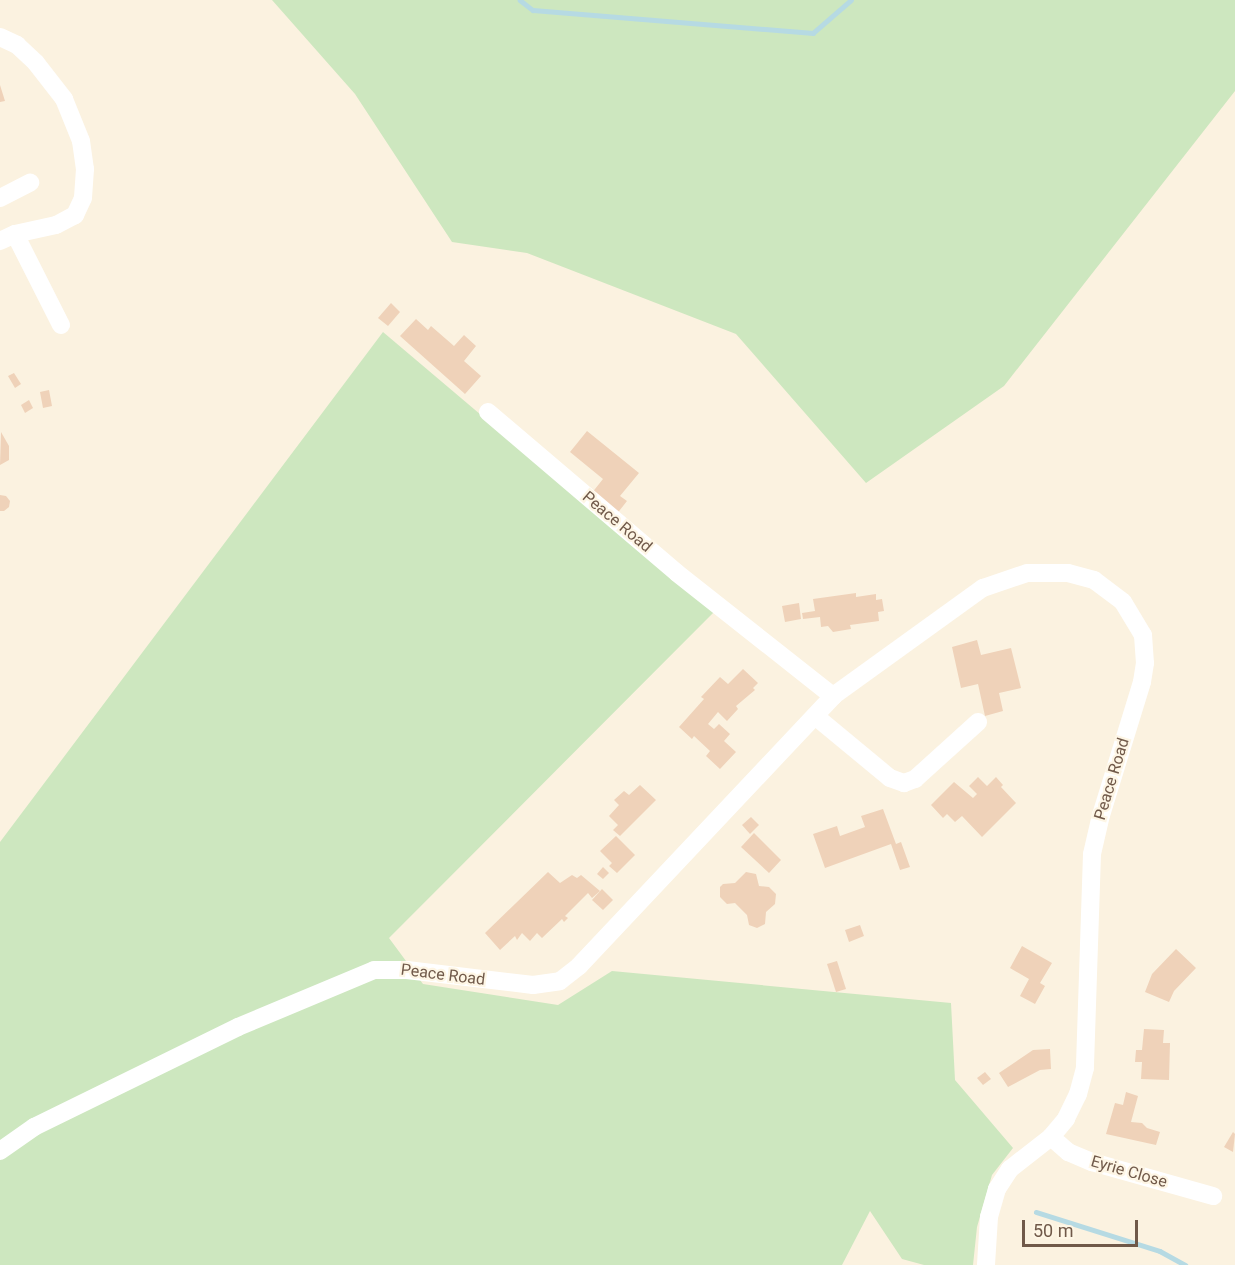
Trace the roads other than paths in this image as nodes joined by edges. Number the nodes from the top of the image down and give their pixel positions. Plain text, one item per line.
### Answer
1 (0, 37) edge
2 (30, 183) dead end
3 (0, 198) edge
4 (8, 237) edge
5 (61, 325) dead end
6 (488, 412) dead end
7 (833, 696) junction
8 (815, 716) junction
9 (978, 722) dead end
10 (1051, 1137) junction
11 (0, 1151) edge
12 (1213, 1196) dead end
13 (986, 1265) edge

1 - 4 street
2 - 3 street
4 - 5 street
6 - 7 street, Peace Road
7 - 8 street, Peace Road
7 - 10 street, Peace Road
8 - 9 street
8 - 11 street, Peace Road
10 - 12 street, Eyrie Close
10 - 13 street, Peace Road

